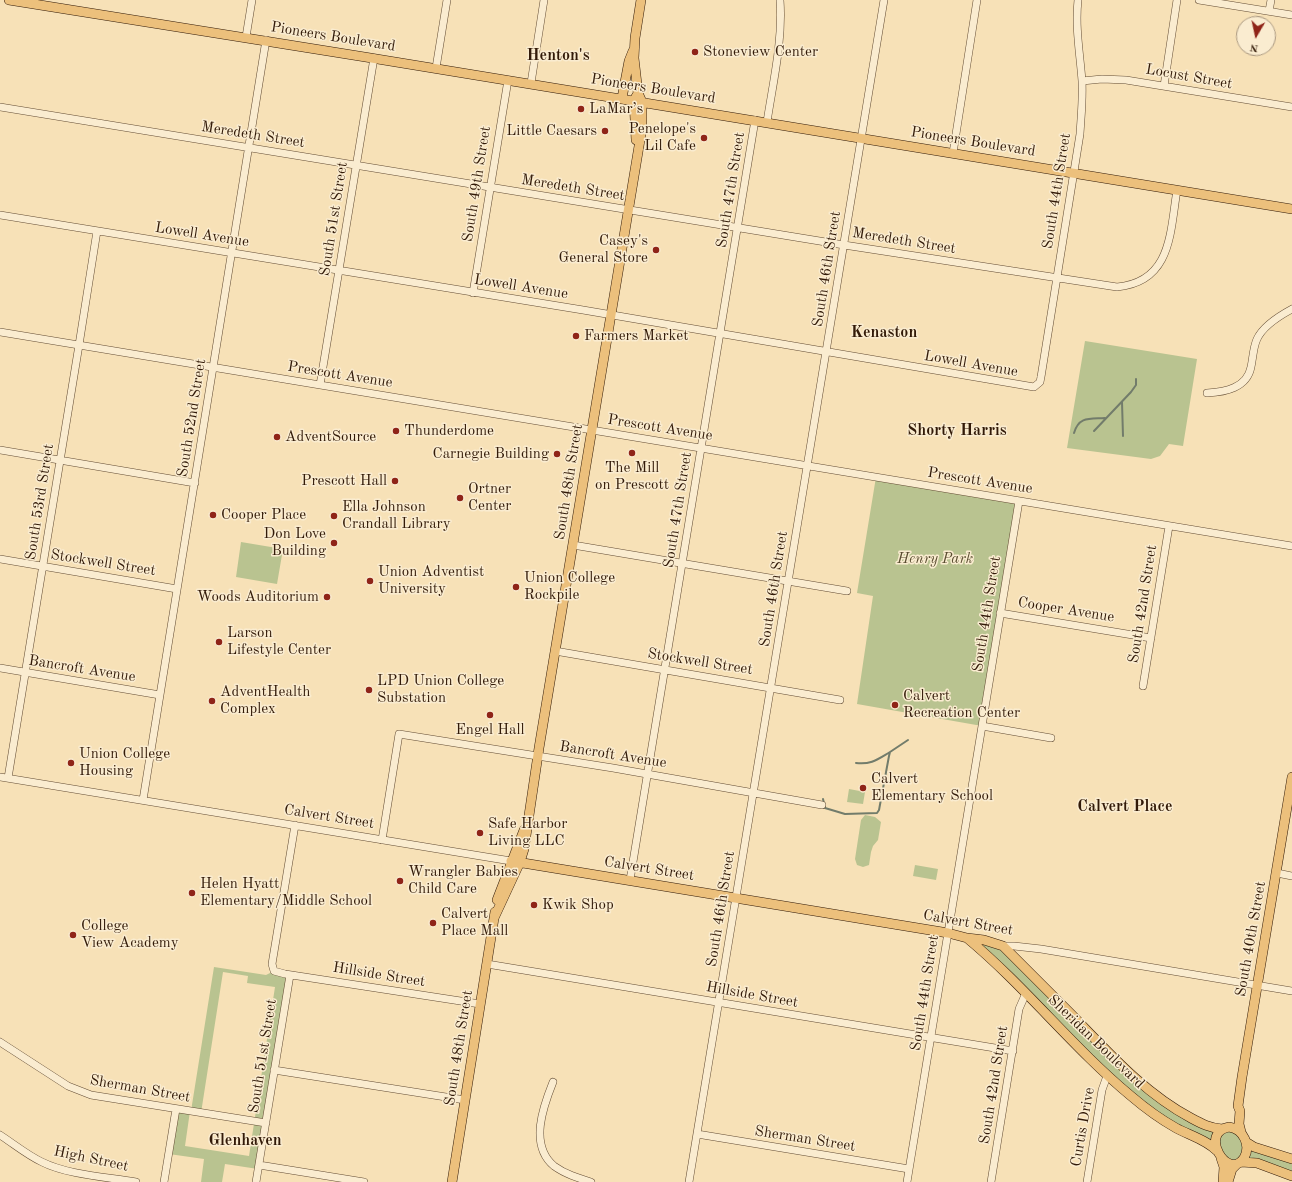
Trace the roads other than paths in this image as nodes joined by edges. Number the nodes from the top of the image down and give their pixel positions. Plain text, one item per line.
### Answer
1 (9, 0) edge
2 (252, 0) edge
3 (447, 0) edge
4 (544, 0) edge
5 (641, 0) edge
6 (780, 0) edge
7 (884, 0) edge
8 (977, 0) edge
9 (1078, 0) edge
10 (1177, 0) edge
11 (1199, 0) edge
12 (1270, 0) edge
13 (58, 4) edge
14 (1269, 11) junction
15 (1292, 15) edge
16 (246, 37) junction
17 (266, 40) junction
18 (634, 49) junction
19 (374, 58) junction
20 (436, 68) junction
21 (508, 80) junction
22 (1082, 81) junction
23 (530, 84) junction
24 (1164, 86) junction
25 (622, 98) junction
26 (638, 98) junction
27 (0, 106) edge
28 (1292, 107) edge
29 (755, 120) junction
30 (767, 122) junction
31 (862, 138) junction
32 (249, 147) junction
33 (953, 153) junction
34 (356, 165) junction
35 (1074, 173) junction
36 (490, 187) junction
37 (1177, 190) junction
38 (1292, 209) edge
39 (628, 210) junction
40 (0, 215) edge
41 (738, 228) junction
42 (97, 231) junction
43 (844, 245) junction
44 (231, 253) junction
45 (339, 271) junction
46 (1056, 278) junction
47 (473, 293) junction
48 (1292, 309) edge
49 (610, 315) junction
50 (0, 332) edge
51 (720, 334) junction
52 (79, 345) junction
53 (826, 352) junction
54 (214, 368) junction
55 (320, 385) junction
56 (1038, 385) joint
57 (1207, 393) dead end
58 (591, 430) junction
59 (702, 448) junction
60 (0, 450) edge
61 (60, 460) junction
62 (807, 466) junction
63 (194, 482) junction
64 (1019, 500) junction
65 (1169, 526) junction
66 (573, 545) junction
67 (1292, 546) edge
68 (0, 559) edge
69 (682, 564) junction
70 (43, 566) junction
71 (788, 581) junction
72 (177, 589) junction
73 (847, 591) dead end
74 (1000, 613) junction
75 (1151, 638) junction
76 (555, 651) junction
77 (0, 668) edge
78 (665, 670) junction
79 (25, 672) junction
80 (1143, 686) dead end
81 (771, 687) junction
82 (160, 694) junction
83 (840, 700) dead end
84 (982, 726) junction
85 (1051, 738) dead end
86 (537, 756) junction
87 (647, 774) junction
88 (4, 777) edge
89 (1292, 777) edge
90 (754, 792) junction
91 (142, 800) junction
92 (822, 805) dead end
93 (295, 825) junction
94 (382, 840) junction
95 (516, 861) junction
96 (1276, 873) junction
97 (1292, 876) edge
98 (630, 880) junction
99 (736, 897) junction
100 (948, 933) junction
101 (967, 938) junction
102 (1003, 946) junction
103 (487, 964) junction
104 (290, 975) junction
105 (1257, 986) junction
106 (1292, 992) edge
107 (1026, 993) junction
108 (719, 1002) junction
109 (480, 1004) junction
110 (931, 1038) junction
111 (1, 1046) edge
112 (1013, 1051) junction
113 (274, 1070) junction
114 (1107, 1076) junction
115 (553, 1082) dead end
116 (465, 1100) junction
117 (1238, 1106) junction
118 (176, 1109) junction
119 (266, 1123) junction
120 (1224, 1128) junction
121 (1241, 1132) junction
122 (697, 1134) junction
123 (0, 1135) edge
124 (1246, 1142) junction
125 (1220, 1155) junction
126 (1292, 1159) edge
127 (1239, 1163) junction
128 (259, 1164) junction
129 (909, 1169) junction
130 (1292, 1176) edge
131 (136, 1182) edge
132 (164, 1182) edge
133 (256, 1182) edge
134 (364, 1182) edge
135 (452, 1182) edge
136 (591, 1182) edge
137 (689, 1182) edge
138 (907, 1182) edge
139 (991, 1182) edge
140 (1087, 1182) edge
141 (1223, 1182) edge
142 (1228, 1182) edge

1 - 13 main road, Pioneers Boulevard
2 - 16 street
3 - 20 street
4 - 23 street
5 - 18 main road, South 48th Street
6 - 30 street, South 47th Street
7 - 31 street, South 46th Street
8 - 33 street
9 - 22 street, South 44th Street
10 - 24 street
11 - 14 street
12 - 14 street
13 - 16 main road, Pioneers Boulevard
14 - 15 street
16 - 17 main road, Pioneers Boulevard
17 - 19 main road, Pioneers Boulevard
17 - 32 street, South 52nd Street
18 - 25 main road
18 - 26 main road, South 48th Street
19 - 20 main road, Pioneers Boulevard
19 - 34 street, South 51st Street
20 - 21 main road, Pioneers Boulevard
21 - 23 main road, Pioneers Boulevard
21 - 36 street, South 49th Street
22 - 24 street, Locust Street
22 - 35 street, South 44th Street
23 - 25 main road, Pioneers Boulevard
24 - 28 street, Locust Street
25 - 26 main road, Pioneers Boulevard
26 - 29 main road, Pioneers Boulevard
26 - 39 main road, South 48th Street
27 - 32 street, Meredeth Street
29 - 30 main road, Pioneers Boulevard
29 - 41 street, South 47th Street
30 - 31 main road, Pioneers Boulevard
31 - 33 main road, Pioneers Boulevard
31 - 43 street, South 46th Street
32 - 34 street, Meredeth Street
32 - 44 street, South 52nd Street
33 - 35 main road, Pioneers Boulevard
34 - 36 street, Meredeth Street
34 - 45 street, South 51st Street
35 - 37 main road, Pioneers Boulevard
35 - 46 street, South 44th Street
36 - 39 street, Meredeth Street
36 - 47 street, South 49th Street
37 - 38 main road, Pioneers Boulevard
37 - 46 street, Meredeth Street
39 - 41 street, Meredeth Street
39 - 49 main road, South 48th Street
40 - 42 street, Lowell Avenue
41 - 43 street, Meredeth Street
41 - 51 street, South 47th Street
42 - 44 street, Lowell Avenue
42 - 52 street, South 53rd Street
43 - 46 street, Meredeth Street
43 - 53 street, South 46th Street
44 - 45 street, Lowell Avenue
44 - 54 street, South 52nd Street
45 - 47 street, Lowell Avenue
45 - 55 street, South 51st Street
46 - 56 street, South 44th Street
47 - 49 street, Lowell Avenue
48 - 57 street
49 - 51 street, Lowell Avenue
49 - 58 main road, South 48th Street
50 - 52 street, Prescott Avenue
51 - 53 street, Lowell Avenue
51 - 59 street, South 47th Street
52 - 54 street, Prescott Avenue
52 - 61 street, South 53rd Street
53 - 56 street, Lowell Avenue
53 - 62 street, South 46th Street
54 - 55 street, Prescott Avenue
54 - 63 street, South 52nd Street
55 - 58 street, Prescott Avenue
58 - 59 street, Prescott Avenue
58 - 66 main road, South 48th Street
59 - 62 street, Prescott Avenue
59 - 69 street, South 47th Street
60 - 61 street
61 - 63 street
61 - 70 street, South 53rd Street
62 - 64 street, Prescott Avenue
62 - 71 street, South 46th Street
63 - 72 street, South 52nd Street
64 - 65 street, Prescott Avenue
64 - 74 street, South 44th Street
65 - 67 street, Prescott Avenue
65 - 75 street, South 42nd Street
66 - 69 street
66 - 76 main road, South 48th Street
68 - 70 street, Stockwell Street
69 - 71 street
69 - 78 street, South 47th Street
70 - 72 street, Stockwell Street
70 - 79 street, South 53rd Street
71 - 73 street
71 - 81 street, South 46th Street
72 - 82 street, South 52nd Street
74 - 75 street, Cooper Avenue
74 - 84 street, South 44th Street
75 - 80 street, South 42nd Street
76 - 78 street, Stockwell Street
76 - 86 main road, South 48th Street
77 - 79 street, Bancroft Avenue
78 - 81 street, Stockwell Street
78 - 87 street, South 47th Street
79 - 82 street, Bancroft Avenue
79 - 88 street, South 53rd Street
81 - 83 street, Stockwell Street
81 - 90 street, South 46th Street
82 - 91 street, South 52nd Street
84 - 85 street
84 - 100 street, South 44th Street
86 - 87 street, Bancroft Avenue
86 - 94 street, Bancroft Avenue
86 - 95 main road, South 48th Street
87 - 90 street, Bancroft Avenue
87 - 98 street, South 47th Street
88 - 91 street, Calvert Street
89 - 96 main road, South 40th Street
90 - 92 street, Bancroft Avenue
90 - 99 street, South 46th Street
91 - 93 street, Calvert Street
93 - 94 street, Calvert Street
93 - 104 street, Hillside Street
94 - 95 street, Calvert Street
95 - 98 main road, Calvert Street
95 - 103 main road, South 48th Street
96 - 97 street
96 - 105 main road, South 40th Street
98 - 99 main road, Calvert Street
99 - 100 main road, Calvert Street
99 - 108 street, South 46th Street
100 - 101 main road, Calvert Street
100 - 110 street, South 44th Street
101 - 102 main road, Calvert Street
101 - 107 main road, Sheridan Boulevard
102 - 105 street, Calvert Street
102 - 120 main road, Sheridan Boulevard
103 - 108 street, Hillside Street
103 - 109 main road, South 48th Street
104 - 109 street, Hillside Street
104 - 113 street, South 51st Street
105 - 106 street, Calvert Street
105 - 117 main road, South 40th Street
107 - 112 street, South 42nd Street
107 - 114 main road, Sheridan Boulevard
108 - 110 street, Hillside Street
108 - 122 street, South 46th Street
109 - 116 main road, South 48th Street
110 - 112 street, Hillside Street
110 - 129 street, South 44th Street
111 - 118 street, Sherman Street
112 - 139 street, South 42nd Street
113 - 116 street
113 - 119 street, South 51st Street
114 - 125 main road, Sheridan Boulevard
114 - 140 street, Curtis Drive
115 - 136 street
116 - 135 main road, South 48th Street
117 - 120 main road, South 40th Street
117 - 121 main road, South 40th Street
118 - 119 street, Sherman Street
118 - 132 street
119 - 128 street, South 51st Street
120 - 121 main road
120 - 125 main road
121 - 124 main road
122 - 129 street, Sherman Street
122 - 137 street, South 46th Street
123 - 131 street, High Street
124 - 126 main road
124 - 127 main road
125 - 127 main road
125 - 141 main road
127 - 130 main road
127 - 142 main road
128 - 133 street, South 51st Street
128 - 134 street
129 - 138 street, South 44th Street

